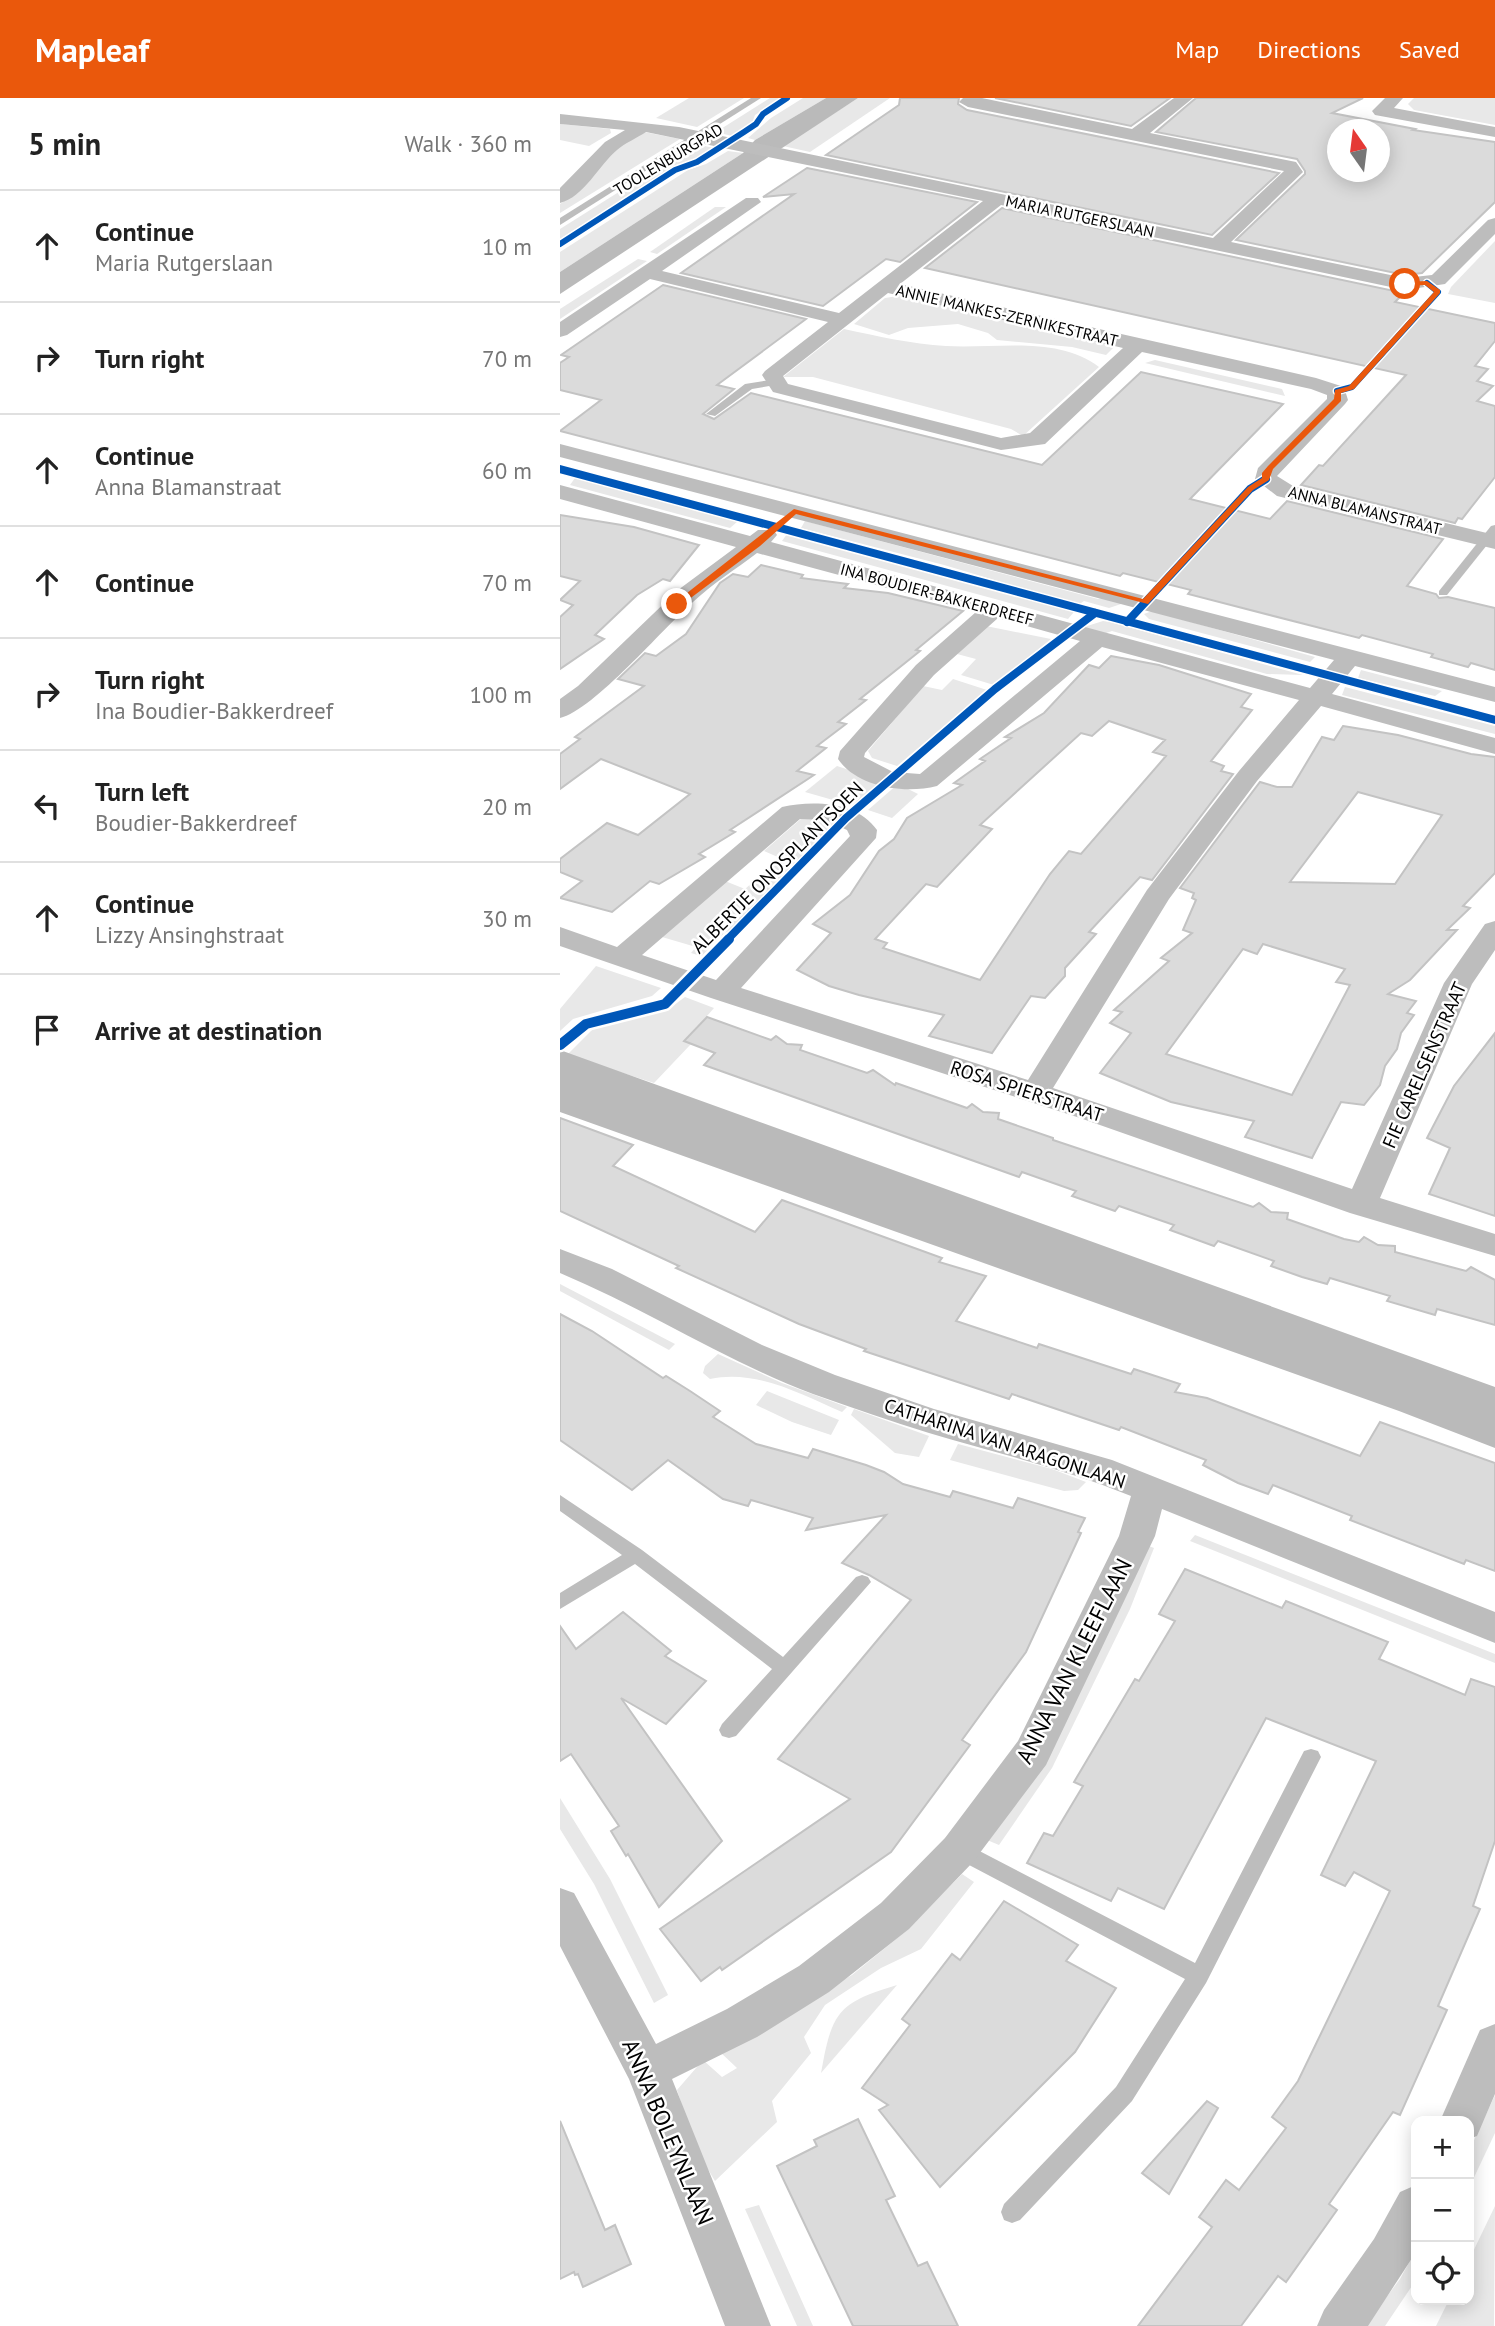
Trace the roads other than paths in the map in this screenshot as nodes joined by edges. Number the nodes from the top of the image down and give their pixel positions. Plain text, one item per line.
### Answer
1 (757, 98) edge
2 (974, 98) edge
3 (1185, 98) edge
4 (1395, 98) edge
5 (560, 119) edge
6 (643, 126) junction
7 (1495, 132) edge
8 (1136, 135) junction
9 (696, 136) junction
10 (560, 198) edge
11 (997, 200) junction
12 (752, 202) dead end
13 (560, 222) edge
14 (1495, 224) edge
15 (1217, 245) junction
16 (647, 273) junction
17 (886, 287) junction
18 (841, 319) junction
19 (560, 331) edge
20 (1138, 345) junction
21 (777, 382) junction
22 (711, 414) dead end
23 (566, 458) edge
24 (560, 492) edge
25 (794, 512) junction
26 (1492, 537) edge
27 (757, 544) junction
28 (1443, 593) dead end
29 (993, 610) junction
30 (1097, 639) junction
31 (1350, 657) junction
32 (1495, 695) edge
33 (1314, 698) junction
34 (560, 711) edge
35 (1495, 746) edge
36 (1495, 930) edge
37 (560, 936) edge
38 (621, 958) junction
39 (721, 992) junction
40 (1035, 1093) junction
41 (1361, 1205) junction
42 (1495, 1245) edge
43 (560, 1260) edge
44 (1150, 1490) junction
45 (560, 1502) edge
46 (636, 1555) junction
47 (862, 1582) dead end
48 (560, 1602) edge
49 (1495, 1628) edge
50 (785, 1669) junction
51 (729, 1731) dead end
52 (1311, 1757) dead end
53 (959, 1850) junction
54 (560, 1906) edge
55 (1199, 1976) junction
56 (1495, 2044) edge
57 (647, 2070) junction
58 (1464, 2116) edge
59 (1012, 2212) dead end
60 (1411, 2216) edge
61 (748, 2326) edge
62 (1340, 2326) edge

1 - 9 lane
2 - 8 street
3 - 8 street
4 - 7 street
5 - 6 street, MARIA RUTGERSLAAN
6 - 9 street, MARIA RUTGERSLAAN
6 - 10 street
8 - 15 street
9 - 11 street, MARIA RUTGERSLAAN
9 - 13 lane
11 - 15 street, MARIA RUTGERSLAAN
11 - 17 street, ANNIE MANKES-ZERNIKESTRAAT
12 - 16 street
14 - 15 street, MARIA RUTGERSLAAN
16 - 18 street
16 - 19 street
17 - 18 street, ANNIE MANKES-ZERNIKESTRAAT
17 - 20 street, ANNIE MANKES-ZERNIKESTRAAT
18 - 21 street, ANNIE MANKES-ZERNIKESTRAAT
20 - 21 street, ANNIE MANKES-ZERNIKESTRAAT
20 - 26 street, ANNA BLAMANSTRAAT
21 - 22 lane
23 - 25 street
24 - 27 street, INA BOUDIER-BAKKERDREEF
25 - 27 street
25 - 31 street
26 - 28 lane
27 - 29 street, INA BOUDIER-BAKKERDREEF
27 - 34 street
29 - 30 street, INA BOUDIER-BAKKERDREEF
29 - 30 street, ALBERTJE ONOSPLANTSOEN
30 - 33 street, INA BOUDIER-BAKKERDREEF
31 - 32 street
31 - 33 street
33 - 35 street, INA BOUDIER-BAKKERDREEF
33 - 40 street
36 - 41 street, FIE CARELSENSTRAAT
37 - 38 street, ROSA SPIERSTRAAT
38 - 39 street, ROSA SPIERSTRAAT
38 - 39 street, ALBERTJE ONOSPLANTSOEN
39 - 40 street, ROSA SPIERSTRAAT
40 - 41 street, ROSA SPIERSTRAAT
41 - 42 street, ROSA SPIERSTRAAT
43 - 44 street, CATHARINA VAN ARAGONLAAN
44 - 49 street, CATHARINA VAN ARAGONLAAN
44 - 53 street, ANNA VAN KLEEFLAAN
45 - 46 lane
46 - 48 lane
46 - 50 lane
47 - 50 lane
50 - 51 lane
52 - 55 lane
53 - 55 lane
53 - 57 street, ANNA VAN KLEEFLAAN
54 - 57 street, ANNA BOLEYNLAAN
55 - 59 lane
56 - 58 street
57 - 61 street, ANNA BOLEYNLAAN
60 - 62 street

